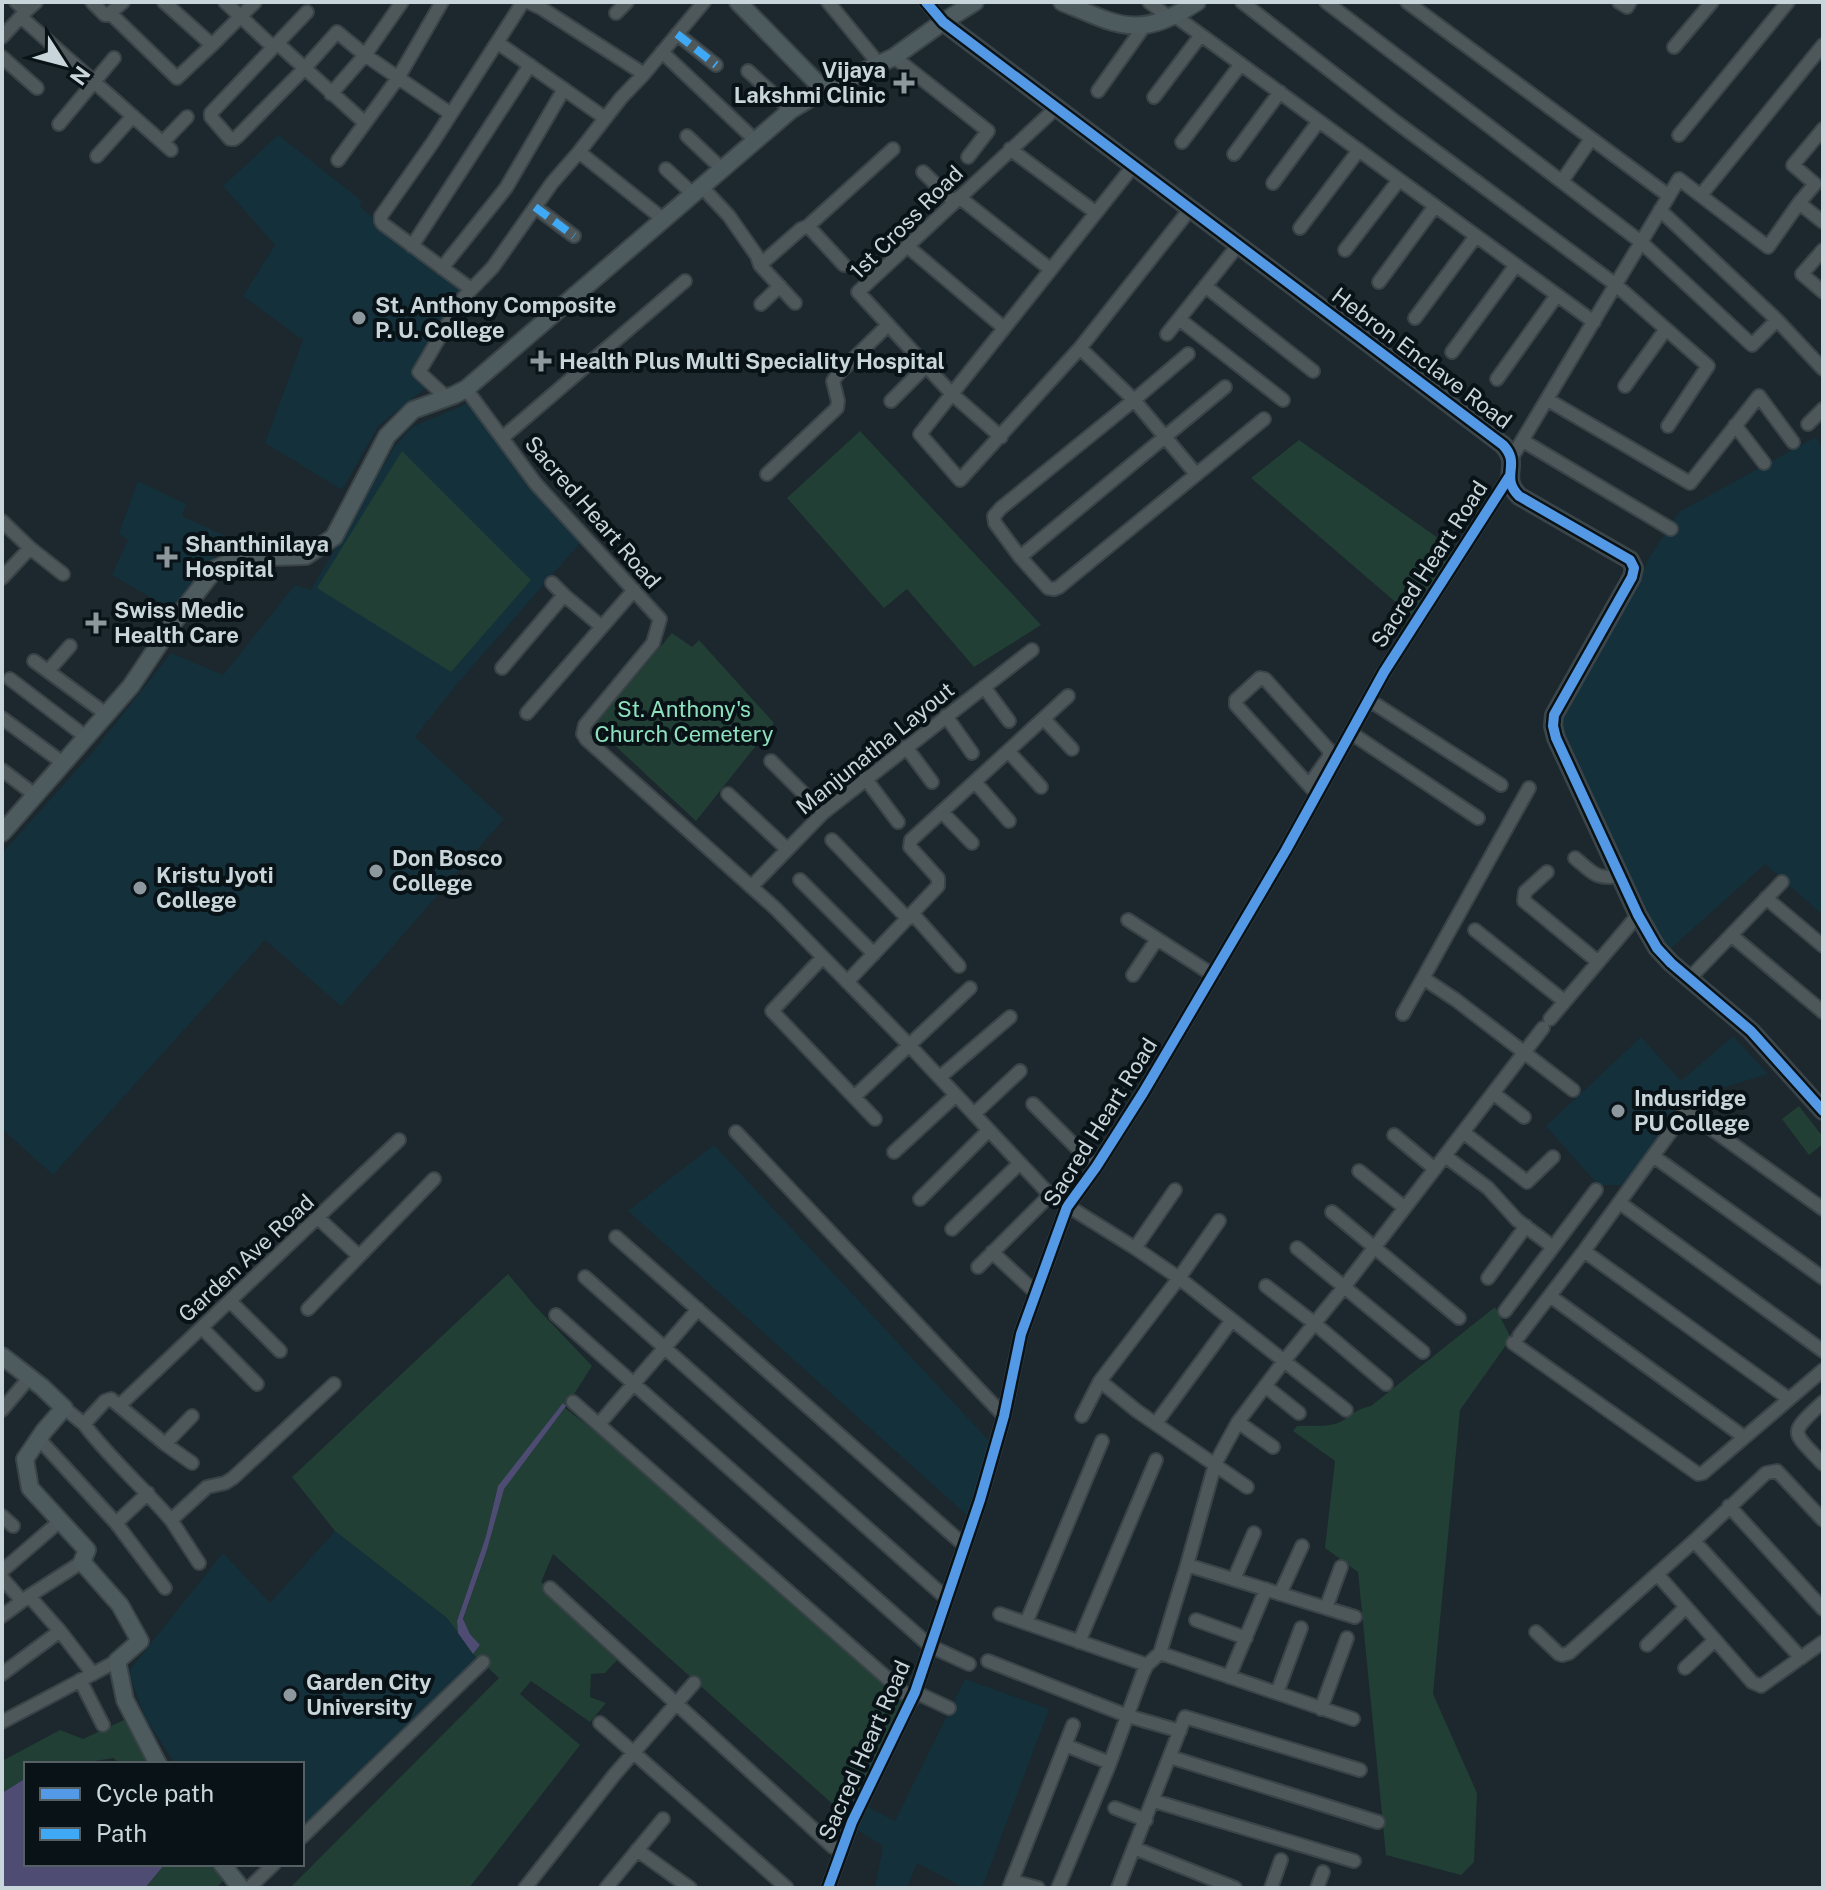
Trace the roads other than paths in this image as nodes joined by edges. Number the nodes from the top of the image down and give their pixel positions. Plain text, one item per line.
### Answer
1 (36, 2) edge
2 (92, 2) edge
3 (123, 2) edge
4 (164, 2) edge
5 (225, 2) edge
6 (255, 2) edge
7 (402, 2) edge
8 (526, 2) edge
9 (627, 2) edge
10 (704, 2) edge
11 (738, 2) edge
12 (828, 2) edge
13 (926, 2) edge
14 (975, 2) edge
15 (1062, 2) edge
16 (1149, 2) edge
17 (1197, 2) edge
18 (1242, 2) edge
19 (1326, 2) edge
20 (1407, 2) edge
21 (1619, 2) edge
22 (1630, 2) edge
23 (1712, 2) edge
24 (1788, 2) edge
25 (440, 3) edge
26 (21, 10) edge
27 (307, 12) dead end
28 (616, 13) dead end
29 (111, 14) junction
30 (1172, 17) junction
31 (241, 18) junction
32 (943, 22) junction
33 (1145, 25) junction
34 (677, 34) junction
35 (1201, 35) junction
36 (2, 37) edge
37 (498, 43) junction
38 (212, 45) junction
39 (275, 45) junction
40 (1823, 45) edge
41 (1674, 47) dead end
42 (662, 52) junction
43 (365, 55) junction
44 (2, 57) edge
45 (114, 58) dead end
46 (887, 61) junction
47 (1241, 64) junction
48 (530, 65) junction
49 (716, 65) dead end
50 (304, 69) junction
51 (748, 71) dead end
52 (644, 74) junction
53 (398, 78) junction
54 (93, 82) junction
55 (37, 88) dead end
56 (564, 89) junction
57 (824, 90) junction
58 (1098, 91) dead end
59 (1280, 92) junction
60 (331, 94) junction
61 (1154, 97) dead end
62 (1056, 108) junction
63 (791, 110) junction
64 (451, 114) junction
65 (133, 116) junction
66 (187, 117) dead end
67 (605, 118) junction
68 (1319, 121) junction
69 (365, 123) junction
70 (59, 124) dead end
71 (1823, 129) edge
72 (1679, 135) dead end
73 (687, 136) dead end
74 (1591, 139) junction
75 (755, 140) junction
76 (1182, 142) dead end
77 (893, 149) dead end
78 (1010, 149) junction
79 (1359, 150) junction
80 (579, 152) junction
81 (1234, 154) dead end
82 (97, 156) dead end
83 (968, 157) dead end
84 (338, 160) dead end
85 (1134, 165) junction
86 (666, 169) dead end
87 (722, 169) junction
88 (923, 172) dead end
89 (1399, 180) junction
90 (1562, 181) junction
91 (1273, 183) dead end
92 (697, 190) junction
93 (1701, 195) junction
94 (1669, 196) junction
95 (957, 199) junction
96 (1799, 203) junction
97 (1435, 206) junction
98 (535, 207) junction
99 (1191, 208) junction
100 (1660, 210) junction
101 (1095, 212) junction
102 (663, 219) junction
103 (1823, 222) edge
104 (808, 226) junction
105 (1300, 228) dead end
106 (574, 236) dead end
107 (1476, 236) junction
108 (1641, 242) junction
109 (1239, 244) junction
110 (412, 246) junction
111 (907, 246) junction
112 (1345, 250) dead end
113 (1823, 250) edge
114 (760, 265) junction
115 (844, 265) dead end
116 (1516, 265) junction
117 (442, 268) junction
118 (1050, 269) junction
119 (685, 281) dead end
120 (1379, 282) dead end
121 (1616, 285) junction
122 (780, 286) junction
123 (1205, 286) junction
124 (471, 289) junction
125 (1823, 292) edge
126 (1557, 295) junction
127 (795, 303) dead end
128 (761, 304) dead end
129 (1415, 318) dead end
130 (1179, 319) junction
131 (1777, 320) junction
132 (1594, 322) junction
133 (888, 325) junction
134 (1004, 328) junction
135 (1666, 329) junction
136 (1167, 334) dead end
137 (1080, 348) junction
138 (1452, 352) dead end
139 (1188, 354) dead end
140 (926, 366) junction
141 (1823, 369) edge
142 (1313, 371) dead end
143 (1497, 379) dead end
144 (1625, 386) dead end
145 (1225, 387) dead end
146 (466, 389) junction
147 (952, 394) junction
148 (447, 398) junction
149 (1134, 400) junction
150 (1283, 400) dead end
151 (1548, 400) junction
152 (891, 401) dead end
153 (1823, 409) edge
154 (1264, 419) dead end
155 (1808, 424) dead end
156 (1735, 425) junction
157 (1668, 426) dead end
158 (1165, 436) junction
159 (1001, 437) junction
160 (502, 438) junction
161 (1523, 441) junction
162 (1793, 442) dead end
163 (1511, 459) junction
164 (1764, 463) dead end
165 (767, 474) dead end
166 (1196, 474) junction
167 (1509, 477) junction
168 (2, 521) edge
169 (1671, 529) dead end
170 (30, 548) junction
171 (1020, 557) junction
172 (63, 574) dead end
173 (2, 578) edge
174 (552, 583) dead end
175 (634, 590) junction
176 (564, 595) junction
177 (602, 627) junction
178 (70, 646) dead end
179 (1032, 650) dead end
180 (34, 661) dead end
181 (502, 668) dead end
182 (48, 671) junction
183 (10, 679) dead end
184 (984, 687) junction
185 (1068, 696) dead end
186 (1369, 700) junction
187 (527, 713) dead end
188 (106, 714) junction
189 (946, 716) junction
190 (2, 718) edge
191 (1044, 719) junction
192 (1009, 721) dead end
193 (1351, 733) junction
194 (86, 737) junction
195 (906, 747) junction
196 (1072, 749) dead end
197 (1008, 751) junction
198 (972, 753) dead end
199 (771, 761) dead end
200 (63, 763) junction
201 (2, 770) edge
202 (865, 778) junction
203 (932, 782) dead end
204 (975, 782) junction
205 (1501, 785) dead end
206 (1041, 787) dead end
207 (1529, 788) dead end
208 (1313, 790) junction
209 (728, 794) dead end
210 (35, 795) junction
211 (942, 812) junction
212 (823, 813) junction
213 (1478, 818) dead end
214 (1009, 821) dead end
215 (898, 822) dead end
216 (2, 833) edge
217 (832, 840) dead end
218 (972, 843) dead end
219 (787, 849) junction
220 (1575, 858) dead end
221 (1547, 872) dead end
222 (1620, 876) junction
223 (800, 880) dead end
224 (1782, 882) dead end
225 (751, 887) junction
226 (1766, 898) junction
227 (1638, 915) junction
228 (910, 916) junction
229 (1128, 920) dead end
230 (1475, 930) dead end
231 (1731, 935) junction
232 (1157, 939) junction
233 (1823, 946) edge
234 (874, 954) junction
235 (823, 957) junction
236 (1597, 961) junction
237 (959, 966) dead end
238 (1133, 975) dead end
239 (1213, 975) junction
240 (1423, 978) junction
241 (1689, 979) junction
242 (847, 982) junction
243 (970, 988) dead end
244 (1564, 1001) junction
245 (1823, 1012) edge
246 (1403, 1014) dead end
247 (1010, 1017) dead end
248 (909, 1045) junction
249 (1524, 1053) junction
250 (1020, 1071) dead end
251 (940, 1077) junction
252 (1573, 1090) dead end
253 (1493, 1093) junction
254 (956, 1095) junction
255 (854, 1097) junction
256 (1033, 1104) dead end
257 (1823, 1111) edge
258 (974, 1114) junction
259 (1524, 1117) dead end
260 (875, 1119) dead end
261 (989, 1130) junction
262 (736, 1132) dead end
263 (1463, 1132) junction
264 (1394, 1135) dead end
265 (399, 1140) dead end
266 (894, 1152) dead end
267 (1445, 1156) junction
268 (1653, 1156) junction
269 (1553, 1157) dead end
270 (1020, 1163) junction
271 (1096, 1167) junction
272 (1435, 1169) junction
273 (1359, 1171) dead end
274 (434, 1179) dead end
275 (1175, 1190) dead end
276 (1596, 1190) dead end
277 (1050, 1195) junction
278 (920, 1199) dead end
279 (1620, 1203) junction
280 (1067, 1207) junction
281 (1405, 1208) junction
282 (1823, 1209) edge
283 (1332, 1212) dead end
284 (318, 1218) junction
285 (1219, 1221) dead end
286 (1526, 1226) junction
287 (952, 1229) dead end
288 (616, 1237) dead end
289 (1553, 1247) junction
290 (1135, 1248) junction
291 (1297, 1248) dead end
292 (1375, 1248) junction
293 (1584, 1251) junction
294 (992, 1252) junction
295 (359, 1256) junction
296 (978, 1267) dead end
297 (585, 1277) dead end
298 (1179, 1278) junction
299 (1488, 1278) dead end
300 (1823, 1278) edge
301 (1266, 1286) dead end
302 (1344, 1287) junction
303 (1035, 1292) junction
304 (1550, 1296) junction
305 (230, 1301) junction
306 (308, 1309) dead end
307 (698, 1309) junction
308 (1505, 1311) dead end
309 (556, 1315) dead end
310 (1459, 1318) dead end
311 (1232, 1320) junction
312 (1314, 1323) junction
313 (202, 1328) junction
314 (665, 1348) junction
315 (280, 1351) dead end
316 (1823, 1351) edge
317 (1423, 1352) dead end
318 (2, 1356) edge
319 (1284, 1361) junction
320 (1823, 1370) edge
321 (29, 1378) junction
322 (1100, 1381) junction
323 (257, 1384) dead end
324 (334, 1384) dead end
325 (634, 1384) junction
326 (1386, 1384) dead end
327 (1265, 1386) junction
328 (1789, 1399) junction
329 (573, 1402) dead end
330 (1823, 1402) edge
331 (120, 1405) junction
332 (64, 1408) junction
333 (2, 1410) edge
334 (1346, 1410) dead end
335 (1299, 1413) dead end
336 (192, 1416) dead end
337 (1004, 1416) junction
338 (1082, 1416) dead end
339 (1238, 1422) junction
340 (1156, 1423) junction
341 (84, 1424) junction
342 (599, 1424) junction
343 (1744, 1437) junction
344 (39, 1439) junction
345 (1102, 1441) dead end
346 (165, 1444) junction
347 (1273, 1447) dead end
348 (1156, 1460) dead end
349 (192, 1463) dead end
350 (1215, 1464) junction
351 (1823, 1464) edge
352 (1247, 1487) dead end
353 (148, 1493) junction
354 (1729, 1506) junction
355 (2, 1516) edge
356 (171, 1520) junction
357 (1823, 1520) edge
358 (60, 1521) junction
359 (116, 1523) junction
360 (13, 1526) dead end
361 (1254, 1533) dead end
362 (1694, 1541) junction
363 (964, 1545) junction
364 (1302, 1546) dead end
365 (82, 1562) junction
366 (199, 1563) dead end
367 (1187, 1565) junction
368 (1341, 1567) dead end
369 (2, 1571) edge
370 (1657, 1574) junction
371 (2, 1578) edge
372 (1234, 1579) junction
373 (165, 1588) dead end
374 (550, 1588) dead end
375 (1266, 1589) junction
376 (1280, 1594) junction
377 (26, 1598) junction
378 (946, 1598) junction
379 (1686, 1607) junction
380 (1326, 1608) junction
381 (1823, 1609) edge
382 (1000, 1614) dead end
383 (2, 1616) edge
384 (1355, 1617) dead end
385 (1196, 1620) dead end
386 (1026, 1623) junction
387 (1301, 1628) dead end
388 (60, 1631) junction
389 (1536, 1632) dead end
390 (1246, 1638) junction
391 (1347, 1638) dead end
392 (1715, 1640) junction
393 (1079, 1642) junction
394 (1823, 1642) edge
395 (1647, 1645) dead end
396 (930, 1646) junction
397 (1160, 1653) junction
398 (1801, 1658) junction
399 (117, 1661) junction
400 (988, 1661) dead end
401 (483, 1662) dead end
402 (969, 1664) dead end
403 (1147, 1665) junction
404 (1685, 1668) dead end
405 (2, 1674) edge
406 (93, 1674) junction
407 (1229, 1677) junction
408 (80, 1680) junction
409 (694, 1683) dead end
410 (1277, 1693) junction
411 (914, 1696) junction
412 (676, 1704) junction
413 (949, 1708) dead end
414 (1321, 1709) junction
415 (1128, 1716) junction
416 (1353, 1719) dead end
417 (2, 1722) edge
418 (600, 1723) dead end
419 (103, 1725) dead end
420 (1073, 1725) dead end
421 (1180, 1731) junction
422 (1065, 1745) junction
423 (633, 1752) junction
424 (1170, 1757) junction
425 (157, 1762) edge
426 (1110, 1763) junction
427 (1360, 1770) dead end
428 (1154, 1801) junction
429 (1115, 1808) dead end
430 (663, 1819) dead end
431 (1146, 1820) junction
432 (1378, 1822) dead end
433 (304, 1835) edge
434 (833, 1847) dead end
435 (1134, 1848) junction
436 (637, 1850) junction
437 (1281, 1860) dead end
438 (1354, 1861) dead end
439 (224, 1866) edge
440 (272, 1866) edge
441 (1323, 1872) dead end
442 (1011, 1884) edge
443 (241, 1888) edge
444 (249, 1888) edge
445 (525, 1888) edge
446 (606, 1888) edge
447 (690, 1888) edge
448 (787, 1888) edge
449 (828, 1888) edge
450 (1038, 1888) edge
451 (1058, 1888) edge
452 (1118, 1888) edge
453 (1235, 1888) edge
454 (1271, 1888) edge
455 (1317, 1888) edge

1 - 26 street
2 - 29 street
3 - 29 street
4 - 38 street
5 - 31 street
6 - 31 street
7 - 43 street
8 - 37 street
8 - 52 street
9 - 28 street
10 - 34 street
11 - 57 street
12 - 46 street
13 - 32 street
14 - 32 street
15 - 33 street
16 - 30 street
17 - 30 street
18 - 121 street
19 - 90 street
20 - 74 street
21 - 22 street
23 - 41 street
24 - 72 street
25 - 53 street
26 - 36 street
26 - 54 street
27 - 39 street
29 - 38 street
30 - 33 street
30 - 35 street
31 - 38 street
31 - 39 street
32 - 46 street
32 - 62 street, Hebron Enclave Road
33 - 58 street
34 - 42 street
34 - 49 street
35 - 47 street
35 - 61 street
37 - 48 street
37 - 64 street
39 - 50 street
39 - 50 street
40 - 93 street
42 - 52 street
42 - 75 street
43 - 50 street
43 - 53 street
43 - 60 street
44 - 55 street
45 - 54 street
46 - 57 street
46 - 83 street
47 - 59 street
47 - 76 street
48 - 56 street
48 - 110 street
50 - 60 street
51 - 63 street
52 - 67 street
53 - 64 street
53 - 69 street
54 - 65 street
54 - 70 street
56 - 67 street
56 - 117 street
57 - 63 street
59 - 68 street
59 - 81 street
60 - 69 street
62 - 78 street, 1st Cross Road
62 - 85 street, Hebron Enclave Road
63 - 75 street
64 - 110 street
65 - 66 street
65 - 82 street
67 - 80 street
68 - 79 street
68 - 91 street
69 - 84 street
71 - 96 street
73 - 87 street
74 - 90 street
74 - 94 street
75 - 87 street
77 - 104 street
78 - 95 street, 1st Cross Road
78 - 101 street
79 - 89 street
79 - 105 street
80 - 98 street
80 - 102 street
85 - 99 street, Hebron Enclave Road
85 - 101 street
86 - 92 street
87 - 92 street
88 - 95 street
89 - 97 street
89 - 112 street
90 - 108 street
92 - 102 street
92 - 114 street
93 - 94 street
93 - 96 street
94 - 100 street
95 - 111 street, 1st Cross Road
95 - 118 street
96 - 103 street
97 - 107 street
97 - 120 street
98 - 106 street
98 - 124 street
99 - 109 street, Hebron Enclave Road
99 - 137 street
100 - 108 street
100 - 131 street
101 - 118 street
102 - 146 street
104 - 114 street
104 - 115 street
107 - 116 street
107 - 129 street
108 - 121 street
108 - 131 street
109 - 123 street
109 - 163 street, Hebron Enclave Road
110 - 117 street
111 - 133 street, 1st Cross Road
111 - 134 street
113 - 125 street
114 - 122 street
116 - 126 street
116 - 138 street
117 - 124 street
118 - 134 street
119 - 160 street
121 - 132 street
121 - 135 street
122 - 127 street
122 - 128 street
123 - 130 street
123 - 142 street
124 - 148 street
126 - 132 street
126 - 143 street
130 - 136 street
130 - 150 street
131 - 141 street
132 - 151 street
133 - 140 street, 1st Cross Road
133 - 165 street
134 - 147 street
135 - 144 street
135 - 157 street
137 - 149 street
137 - 159 street
139 - 149 street
140 - 147 street, 1st Cross Road
140 - 152 street
145 - 158 street
146 - 148 street
146 - 160 street, Sacred Heart Road
147 - 159 street, 1st Cross Road
147 - 159 street
148 - 188 street
149 - 158 street
149 - 171 street
151 - 156 street
151 - 161 street
153 - 155 street
154 - 166 street
156 - 162 street
156 - 164 street
158 - 166 street
158 - 171 street
160 - 175 street, Sacred Heart Road
161 - 163 street
161 - 169 street
163 - 167 street, Hebron Enclave Road
166 - 171 street
167 - 186 street, Sacred Heart Road
167 - 222 street
168 - 170 street
170 - 172 street
170 - 173 street
174 - 176 street
175 - 177 street
175 - 225 street, Sacred Heart Road
176 - 177 street
176 - 181 street
177 - 187 street
178 - 182 street
179 - 184 street, Manjunatha Layout
180 - 182 street
182 - 188 street
183 - 194 street
184 - 189 street, Manjunatha Layout
184 - 192 street
185 - 191 street
186 - 193 street, Sacred Heart Road
186 - 205 street
188 - 194 street
189 - 195 street, Manjunatha Layout
189 - 198 street
190 - 200 street
191 - 196 street
191 - 197 street
193 - 208 street, Sacred Heart Road
193 - 213 street
194 - 200 street
195 - 202 street, Manjunatha Layout
195 - 203 street
197 - 204 street
197 - 206 street
199 - 212 street
200 - 210 street
201 - 210 street
202 - 212 street, Manjunatha Layout
202 - 215 street
204 - 211 street
204 - 214 street
207 - 240 street
208 - 208 street
208 - 239 street, Sacred Heart Road
209 - 219 street
210 - 216 street
211 - 218 street
211 - 228 street
212 - 219 street, Manjunatha Layout
217 - 228 street
219 - 225 street, Manjunatha Layout
220 - 222 street
221 - 236 street
222 - 227 street
223 - 234 street
224 - 226 street
225 - 235 street, Sacred Heart Road
226 - 231 street
226 - 233 street
227 - 236 street
227 - 241 street
228 - 234 street
228 - 237 street
229 - 232 street
230 - 244 street
231 - 241 street
231 - 245 street
232 - 238 street
232 - 239 street
234 - 242 street
235 - 242 street, Sacred Heart Road
235 - 255 street
236 - 244 street
239 - 271 street, Sacred Heart Road
240 - 246 street
240 - 249 street
241 - 257 street
242 - 248 street, Sacred Heart Road
243 - 248 street
244 - 249 street
247 - 251 street
248 - 251 street, Sacred Heart Road
248 - 255 street
249 - 252 street
249 - 253 street
250 - 258 street
251 - 254 street, Sacred Heart Road
253 - 259 street
253 - 263 street
254 - 258 street, Sacred Heart Road
254 - 266 street
255 - 260 street
256 - 271 street
258 - 261 street, Sacred Heart Road
261 - 270 street, Sacred Heart Road
261 - 278 street
262 - 337 street
263 - 267 street
263 - 269 street
264 - 272 street
265 - 284 street, Garden Ave Road
267 - 272 street
267 - 286 street
268 - 279 street
268 - 282 street
268 - 300 street
270 - 277 street, Sacred Heart Road
270 - 287 street
271 - 280 street, Sacred Heart Road
272 - 281 street
273 - 281 street
274 - 295 street
275 - 290 street
276 - 289 street
277 - 280 street, Sacred Heart Road
277 - 294 street
279 - 293 street
279 - 316 street
280 - 290 street, Sacred Heart Road
280 - 303 street, Sacred Heart Road
281 - 292 street
283 - 292 street
284 - 295 street
284 - 305 street, Garden Ave Road
285 - 298 street
286 - 289 street
286 - 299 street
288 - 307 street
289 - 308 street
290 - 298 street, Sacred Heart Road
291 - 302 street
292 - 302 street
292 - 310 street
293 - 304 street
293 - 328 street
294 - 296 street
294 - 303 street
295 - 306 street
297 - 314 street
298 - 311 street, Sacred Heart Road
298 - 322 street
301 - 312 street
302 - 312 street
302 - 317 street
303 - 337 street, Sacred Heart Road
304 - 343 street
304 - 343 street
305 - 313 street, Garden Ave Road
305 - 315 street
307 - 314 street
307 - 363 street
309 - 325 street
311 - 319 street, Sacred Heart Road
311 - 340 street
312 - 319 street
312 - 326 street
313 - 323 street
313 - 331 street, Garden Ave Road
314 - 325 street
314 - 378 street
318 - 321 street
319 - 327 street
319 - 334 street, Sacred Heart Road
320 - 328 street
321 - 332 street
321 - 333 street
322 - 338 street
322 - 340 street
324 - 356 street
325 - 342 street
325 - 396 street
327 - 335 street
327 - 339 street
328 - 343 street
329 - 342 street
330 - 351 street
331 - 341 street
331 - 346 street
332 - 341 street
332 - 344 street
336 - 346 street
337 - 363 street, Sacred Heart Road
339 - 347 street
339 - 350 street
340 - 350 street
341 - 353 street
342 - 411 street
344 - 358 street
344 - 359 street
345 - 386 street
346 - 349 street
348 - 393 street
350 - 352 street
350 - 367 street
353 - 356 street
353 - 359 street
354 - 357 street
354 - 362 street
354 - 381 street
355 - 360 street
356 - 366 street
358 - 365 street
358 - 369 street
359 - 373 street
361 - 372 street
362 - 370 street
362 - 398 street
363 - 378 street, Sacred Heart Road
364 - 376 street
365 - 377 street
365 - 399 street
367 - 372 street
367 - 397 street
368 - 380 street
370 - 379 street
370 - 389 street
371 - 377 street
372 - 375 street
374 - 412 street
375 - 376 street
375 - 390 street
376 - 380 street
377 - 383 street
377 - 388 street
378 - 396 street, Sacred Heart Road
379 - 392 street
379 - 395 street
380 - 384 street
382 - 386 street
385 - 390 street
386 - 393 street
387 - 410 street
388 - 405 street
388 - 406 street
390 - 407 street
391 - 414 street
392 - 398 street
392 - 404 street
393 - 403 street
394 - 398 street
396 - 402 street
396 - 411 street, Sacred Heart Road
397 - 403 street
397 - 407 street
399 - 406 street
399 - 425 street
400 - 415 street
401 - 433 street
403 - 415 street
406 - 408 street
407 - 410 street
408 - 417 street
408 - 419 street
409 - 412 street
410 - 414 street
411 - 413 street
411 - 449 street, Sacred Heart Road
412 - 423 street
412 - 434 street
414 - 416 street
415 - 421 street
415 - 426 street
418 - 423 street
420 - 422 street
421 - 424 street
421 - 427 street
422 - 426 street
422 - 442 street
423 - 445 street
423 - 448 street
424 - 428 street
424 - 432 street
426 - 451 street
428 - 431 street
428 - 438 street
429 - 431 street
430 - 436 street
431 - 435 street
435 - 452 street
435 - 453 street
436 - 446 street
436 - 447 street
437 - 454 street
439 - 443 street
440 - 444 street
441 - 455 street
442 - 450 street

